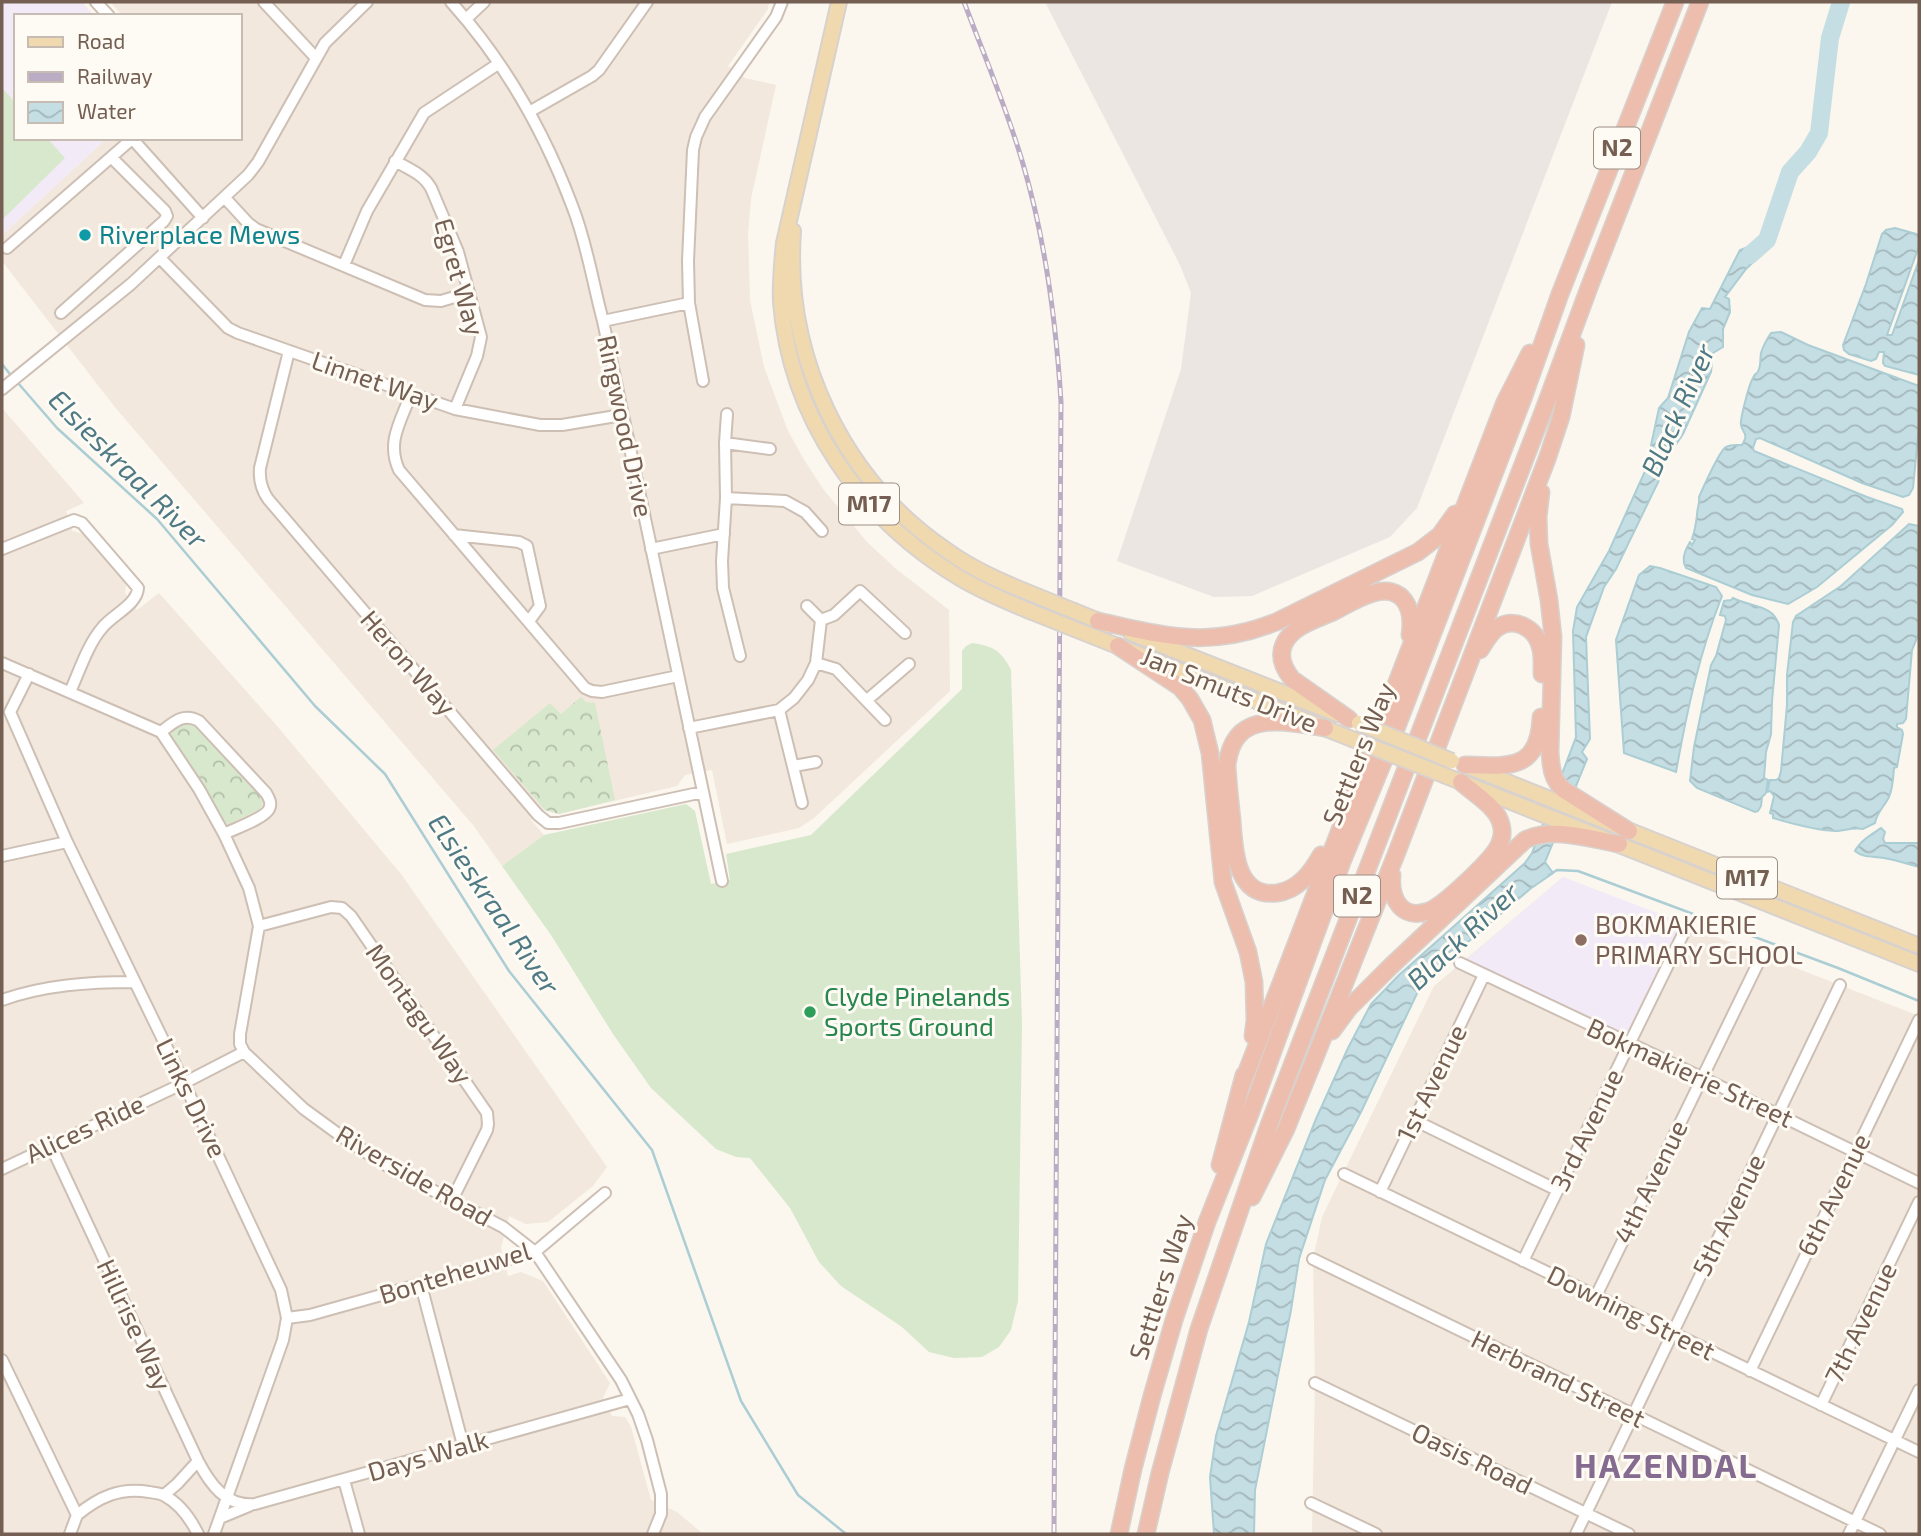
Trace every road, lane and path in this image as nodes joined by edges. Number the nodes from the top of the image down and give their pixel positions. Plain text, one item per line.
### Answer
1 (264, 2) edge
2 (367, 2) edge
3 (450, 2) edge
4 (484, 2) edge
5 (647, 2) edge
6 (782, 2) edge
7 (839, 2) edge
8 (1675, 2) edge
9 (1700, 2) edge
10 (466, 19) junction
11 (316, 58) junction
12 (498, 64) junction
13 (529, 112) junction
14 (132, 140) edge
15 (135, 140) edge
16 (112, 158) junction
17 (395, 161) junction
18 (796, 195) junction
19 (225, 198) junction
20 (202, 218) junction
21 (7, 248) dead end
22 (160, 258) junction
23 (344, 265) junction
24 (1590, 285) junction
25 (468, 293) junction
26 (1560, 294) junction
27 (689, 303) junction
28 (61, 313) dead end
29 (603, 321) junction
30 (289, 351) junction
31 (703, 381) dead end
32 (2, 388) edge
33 (411, 394) junction
34 (455, 409) junction
35 (727, 414) dead end
36 (622, 415) junction
37 (725, 443) junction
38 (771, 449) dead end
39 (1547, 459) junction
40 (1472, 487) junction
41 (726, 498) junction
42 (822, 531) dead end
43 (724, 534) junction
44 (454, 535) junction
45 (2, 549) edge
46 (651, 549) junction
47 (807, 606) dead end
48 (821, 620) junction
49 (529, 621) junction
50 (1098, 621) junction
51 (905, 633) dead end
52 (1118, 646) junction
53 (1408, 651) junction
54 (740, 656) dead end
55 (2, 663) edge
56 (816, 663) junction
57 (909, 664) dead end
58 (29, 674) junction
59 (678, 676) junction
60 (1459, 689) junction
61 (70, 692) junction
62 (867, 701) junction
63 (779, 710) junction
64 (6, 712) edge
65 (885, 720) dead end
66 (1354, 721) junction
67 (689, 728) junction
68 (1325, 728) junction
69 (161, 732) junction
70 (816, 762) dead end
71 (1459, 763) junction
72 (794, 766) junction
73 (1454, 779) junction
74 (703, 792) junction
75 (1351, 798) junction
76 (802, 803) dead end
77 (1540, 804) junction
78 (1576, 804) junction
79 (1564, 829) junction
80 (224, 834) junction
81 (1624, 838) junction
82 (66, 842) junction
83 (1397, 852) junction
84 (2, 856) edge
85 (722, 881) dead end
86 (1688, 924) dead end
87 (259, 926) junction
88 (1919, 946) edge
89 (1762, 955) dead end
90 (1460, 963) dead end
91 (1919, 964) edge
92 (1485, 975) junction
93 (134, 982) junction
94 (1840, 985) dead end
95 (2, 1000) edge
96 (1919, 1020) edge
97 (1629, 1044) junction
98 (244, 1052) junction
99 (1314, 1060) junction
100 (1701, 1077) junction
101 (184, 1083) junction
102 (1242, 1084) junction
103 (1777, 1114) junction
104 (1414, 1120) junction
105 (51, 1146) junction
106 (1855, 1152) junction
107 (2, 1169) edge
108 (1344, 1174) dead end
109 (1919, 1183) edge
110 (1557, 1190) junction
111 (1380, 1192) junction
112 (605, 1193) dead end
113 (452, 1202) junction
114 (1919, 1202) edge
115 (1207, 1222) junction
116 (1235, 1226) junction
117 (535, 1252) junction
118 (1313, 1259) dead end
119 (1523, 1261) junction
120 (421, 1285) junction
121 (1596, 1296) junction
122 (287, 1318) junction
123 (1673, 1332) junction
124 (2, 1360) edge
125 (1750, 1371) junction
126 (1315, 1383) dead end
127 (1919, 1390) edge
128 (630, 1399) junction
129 (1821, 1405) junction
130 (1633, 1415) junction
131 (1895, 1440) junction
132 (463, 1445) junction
133 (1919, 1452) edge
134 (198, 1461) junction
135 (344, 1480) junction
136 (164, 1495) junction
137 (227, 1497) junction
138 (1311, 1503) dead end
139 (255, 1504) junction
140 (1586, 1513) junction
141 (77, 1515) junction
142 (220, 1518) junction
143 (1855, 1522) junction
144 (70, 1534) edge
145 (198, 1534) edge
146 (214, 1534) edge
147 (359, 1534) edge
148 (653, 1534) edge
149 (1119, 1534) edge
150 (1146, 1534) edge
151 (1376, 1534) edge
152 (1576, 1534) edge
153 (1629, 1534) edge
154 (1849, 1534) edge
155 (1880, 1534) edge

1 - 11 street
2 - 11 street
3 - 10 street, Ringwood Drive
4 - 10 street
5 - 13 street
6 - 27 street
7 - 18 main road, Jan Smuts Drive / M17
8 - 26 highway, Settlers Way / N2
9 - 24 highway, Settlers Way / N2
10 - 12 street, Ringwood Drive
11 - 19 street
12 - 13 street, Ringwood Drive
12 - 17 street
13 - 29 street, Ringwood Drive
14 - 16 street
15 - 20 street
16 - 21 street
16 - 28 street
17 - 23 street
17 - 25 street, Egret Way
18 - 50 main road, Jan Smuts Drive / M17, bridge
18 - 52 main road, Jan Smuts Drive / M17, bridge
19 - 20 street
19 - 23 street
20 - 22 street
22 - 30 street, Linnet Way
22 - 32 street
23 - 25 street
24 - 39 highway
24 - 116 highway, Settlers Way / N2
25 - 34 street, Egret Way
26 - 40 highway
26 - 115 highway, Settlers Way / N2
27 - 29 street
27 - 31 street
29 - 36 street, Ringwood Drive
30 - 33 street, Linnet Way
30 - 74 street, Heron Way
33 - 34 street, Linnet Way
33 - 44 street
34 - 36 street, Linnet Way
35 - 37 street
36 - 46 street, Ringwood Drive
37 - 38 street
37 - 41 street
39 - 60 highway
39 - 78 highway
40 - 50 highway
40 - 53 highway
41 - 42 street
41 - 43 street
43 - 46 street
43 - 54 street
44 - 49 street
44 - 49 street
45 - 61 street
46 - 59 street, Ringwood Drive
47 - 48 street
48 - 51 street
48 - 56 street
49 - 59 street
50 - 66 main road, Jan Smuts Drive / M17
52 - 68 main road, Jan Smuts Drive / M17
52 - 102 highway
53 - 66 highway
53 - 75 highway
55 - 58 street
56 - 62 street
56 - 63 street
57 - 62 street
58 - 61 street
58 - 64 street, Links Drive
59 - 67 street, Ringwood Drive
60 - 71 highway
60 - 83 highway
61 - 69 street
62 - 65 street
63 - 67 street
63 - 72 street
64 - 82 street, Links Drive
66 - 71 main road, Jan Smuts Drive / M17, bridge
67 - 74 street, Ringwood Drive
68 - 73 main road, Jan Smuts Drive / M17, bridge
68 - 75 highway
69 - 80 street
69 - 80 street
70 - 72 street
71 - 77 main road, Jan Smuts Drive / M17
72 - 76 street
73 - 77 main road, Jan Smuts Drive / M17
73 - 83 highway
74 - 85 street, Ringwood Drive
75 - 102 highway
77 - 78 main road, Jan Smuts Drive / M17
77 - 79 main road, Jan Smuts Drive / M17
78 - 81 highway
79 - 81 highway
79 - 99 highway
80 - 87 street
81 - 88 main road, M17
81 - 91 main road, M17
82 - 84 street
82 - 93 street, Links Drive
83 - 99 highway
86 - 97 street, 3rd Avenue
87 - 98 street
87 - 113 street, Montagu Way
89 - 100 street, 4th Avenue
90 - 92 street, Bokmakierie Street
92 - 97 street, Bokmakierie Street
92 - 104 street, 1st Avenue
93 - 95 street
93 - 101 street, Links Drive
94 - 103 street, 5th Avenue
96 - 106 street, 6th Avenue
97 - 100 street, Bokmakierie Street
97 - 110 street, 3rd Avenue
98 - 101 street, Alices Ride
98 - 113 street, Riverside Road
99 - 116 highway
100 - 103 street, Bokmakierie Street
100 - 121 street, 4th Avenue
101 - 105 street, Alices Ride
101 - 122 street, Links Drive
102 - 115 highway
103 - 106 street, Bokmakierie Street
103 - 123 street, 5th Avenue
104 - 110 street
104 - 111 street, 1st Avenue
105 - 107 street, Alices Ride
105 - 134 street, Hillrise Way
106 - 109 street, Bokmakierie Street
106 - 125 street, 6th Avenue
108 - 111 street, Downing Street
110 - 119 street, 3rd Avenue
111 - 119 street, Downing Street
112 - 117 street, Bonteheuwel
113 - 117 street, Riverside Road
114 - 129 street, 7th Avenue
115 - 149 highway, Settlers Way / N2
116 - 150 highway, Settlers Way / N2
117 - 120 street, Bonteheuwel
117 - 128 street, Riverside Road
118 - 130 street, Herbrand Street
119 - 121 street, Downing Street
120 - 122 street, Bonteheuwel
120 - 132 street
121 - 123 street, Downing Street
122 - 137 street, Links Drive
123 - 125 street, Downing Street
123 - 130 street, 5th Avenue
124 - 141 street
125 - 129 street, Downing Street
126 - 140 street, Oasis Road
127 - 131 street
128 - 132 street, Days Walk
128 - 148 street, Riverside Road
129 - 131 street, Downing Street
130 - 140 street, 5th Avenue
130 - 143 street, Herbrand Street
131 - 133 street, Downing Street
131 - 143 street
132 - 135 street, Days Walk
134 - 136 street
134 - 137 street, Hillrise Way
135 - 139 street, Days Walk
135 - 147 street
136 - 141 street
136 - 145 street
137 - 139 street, Days Walk
137 - 142 street, Links Drive
138 - 151 street
139 - 142 street
140 - 152 street, 5th Avenue
140 - 153 street, Oasis Road
141 - 144 street
142 - 146 street, Links Drive
143 - 154 street
143 - 155 street, Herbrand Street

